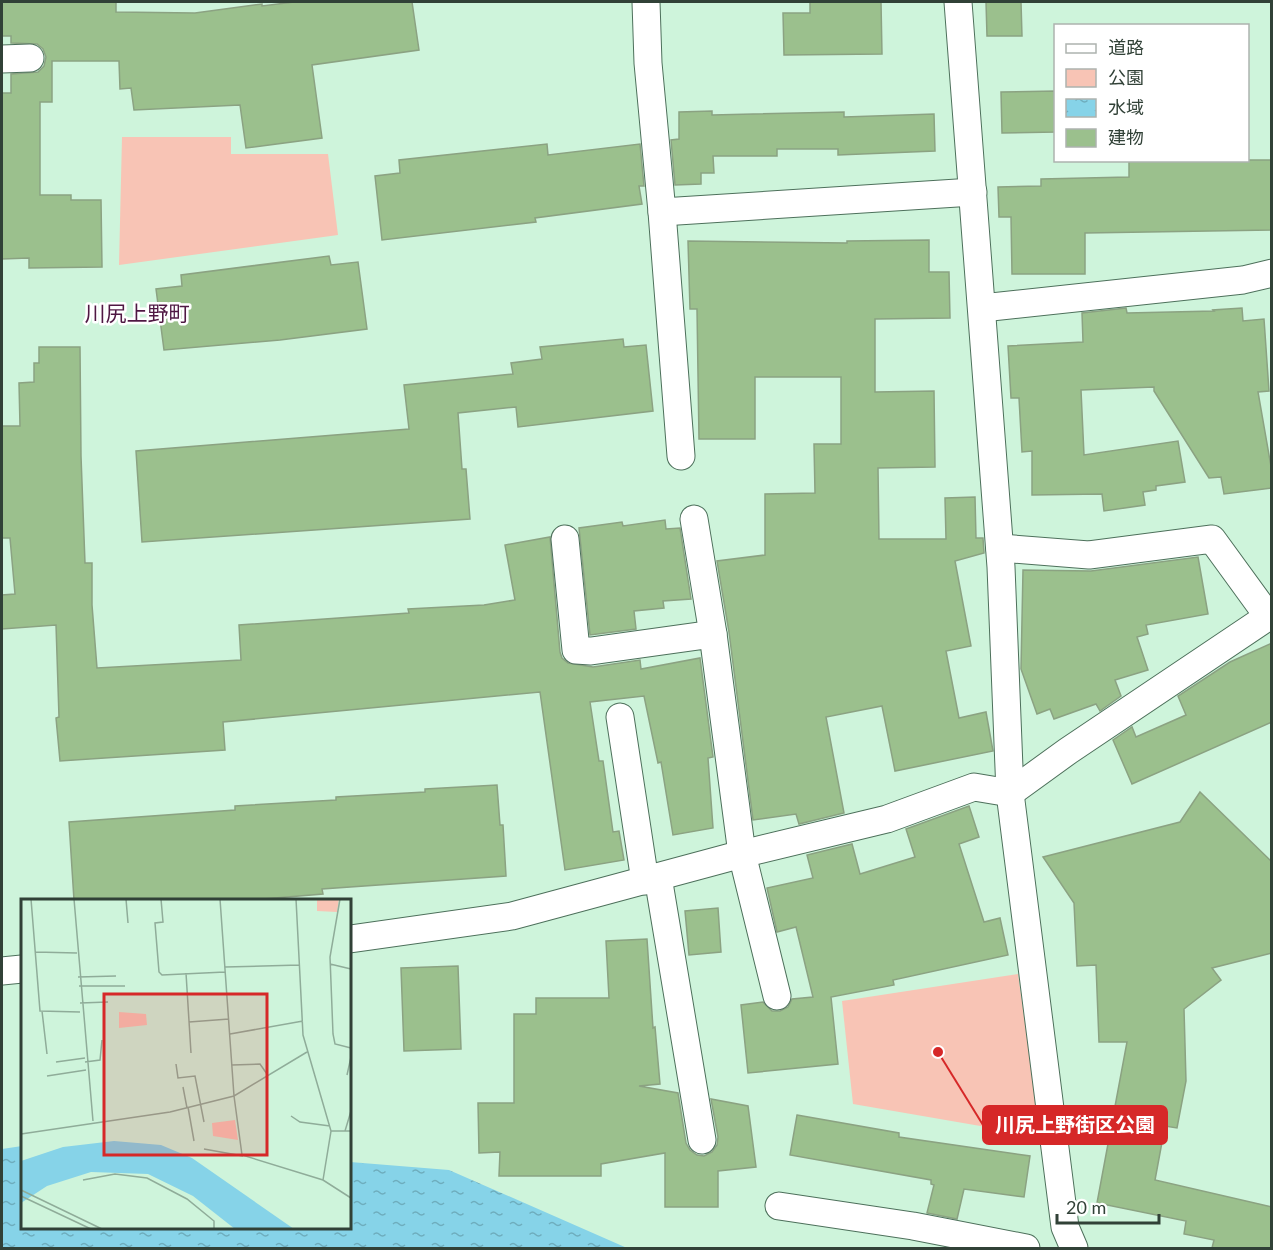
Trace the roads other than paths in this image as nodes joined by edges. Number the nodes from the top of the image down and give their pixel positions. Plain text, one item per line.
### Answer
1 (646, 2) edge
2 (958, 2) edge
3 (30, 58) dead end
4 (2, 59) edge
5 (973, 192) junction
6 (662, 212) junction
7 (1272, 273) edge
8 (982, 308) junction
9 (681, 456) dead end
10 (694, 519) dead end
11 (565, 539) dead end
12 (1000, 548) junction
13 (1270, 615) edge
14 (713, 634) junction
15 (620, 717) dead end
16 (1010, 793) junction
17 (742, 854) junction
18 (652, 879) junction
19 (351, 939) edge
20 (21, 969) edge
21 (2, 970) edge
22 (777, 996) dead end
23 (702, 1140) dead end
24 (779, 1206) dead end
25 (1026, 1248) edge
26 (1074, 1248) edge

1 - 6 street
2 - 5 street
3 - 4 street
5 - 6 street
5 - 8 street
6 - 9 street
7 - 8 street
8 - 12 street
10 - 14 street
11 - 14 street
12 - 13 street
12 - 16 street
13 - 16 street
14 - 17 street
15 - 18 street
16 - 17 street
16 - 26 street
17 - 18 street
17 - 22 street
18 - 19 street
18 - 23 street
20 - 21 street
24 - 25 street

